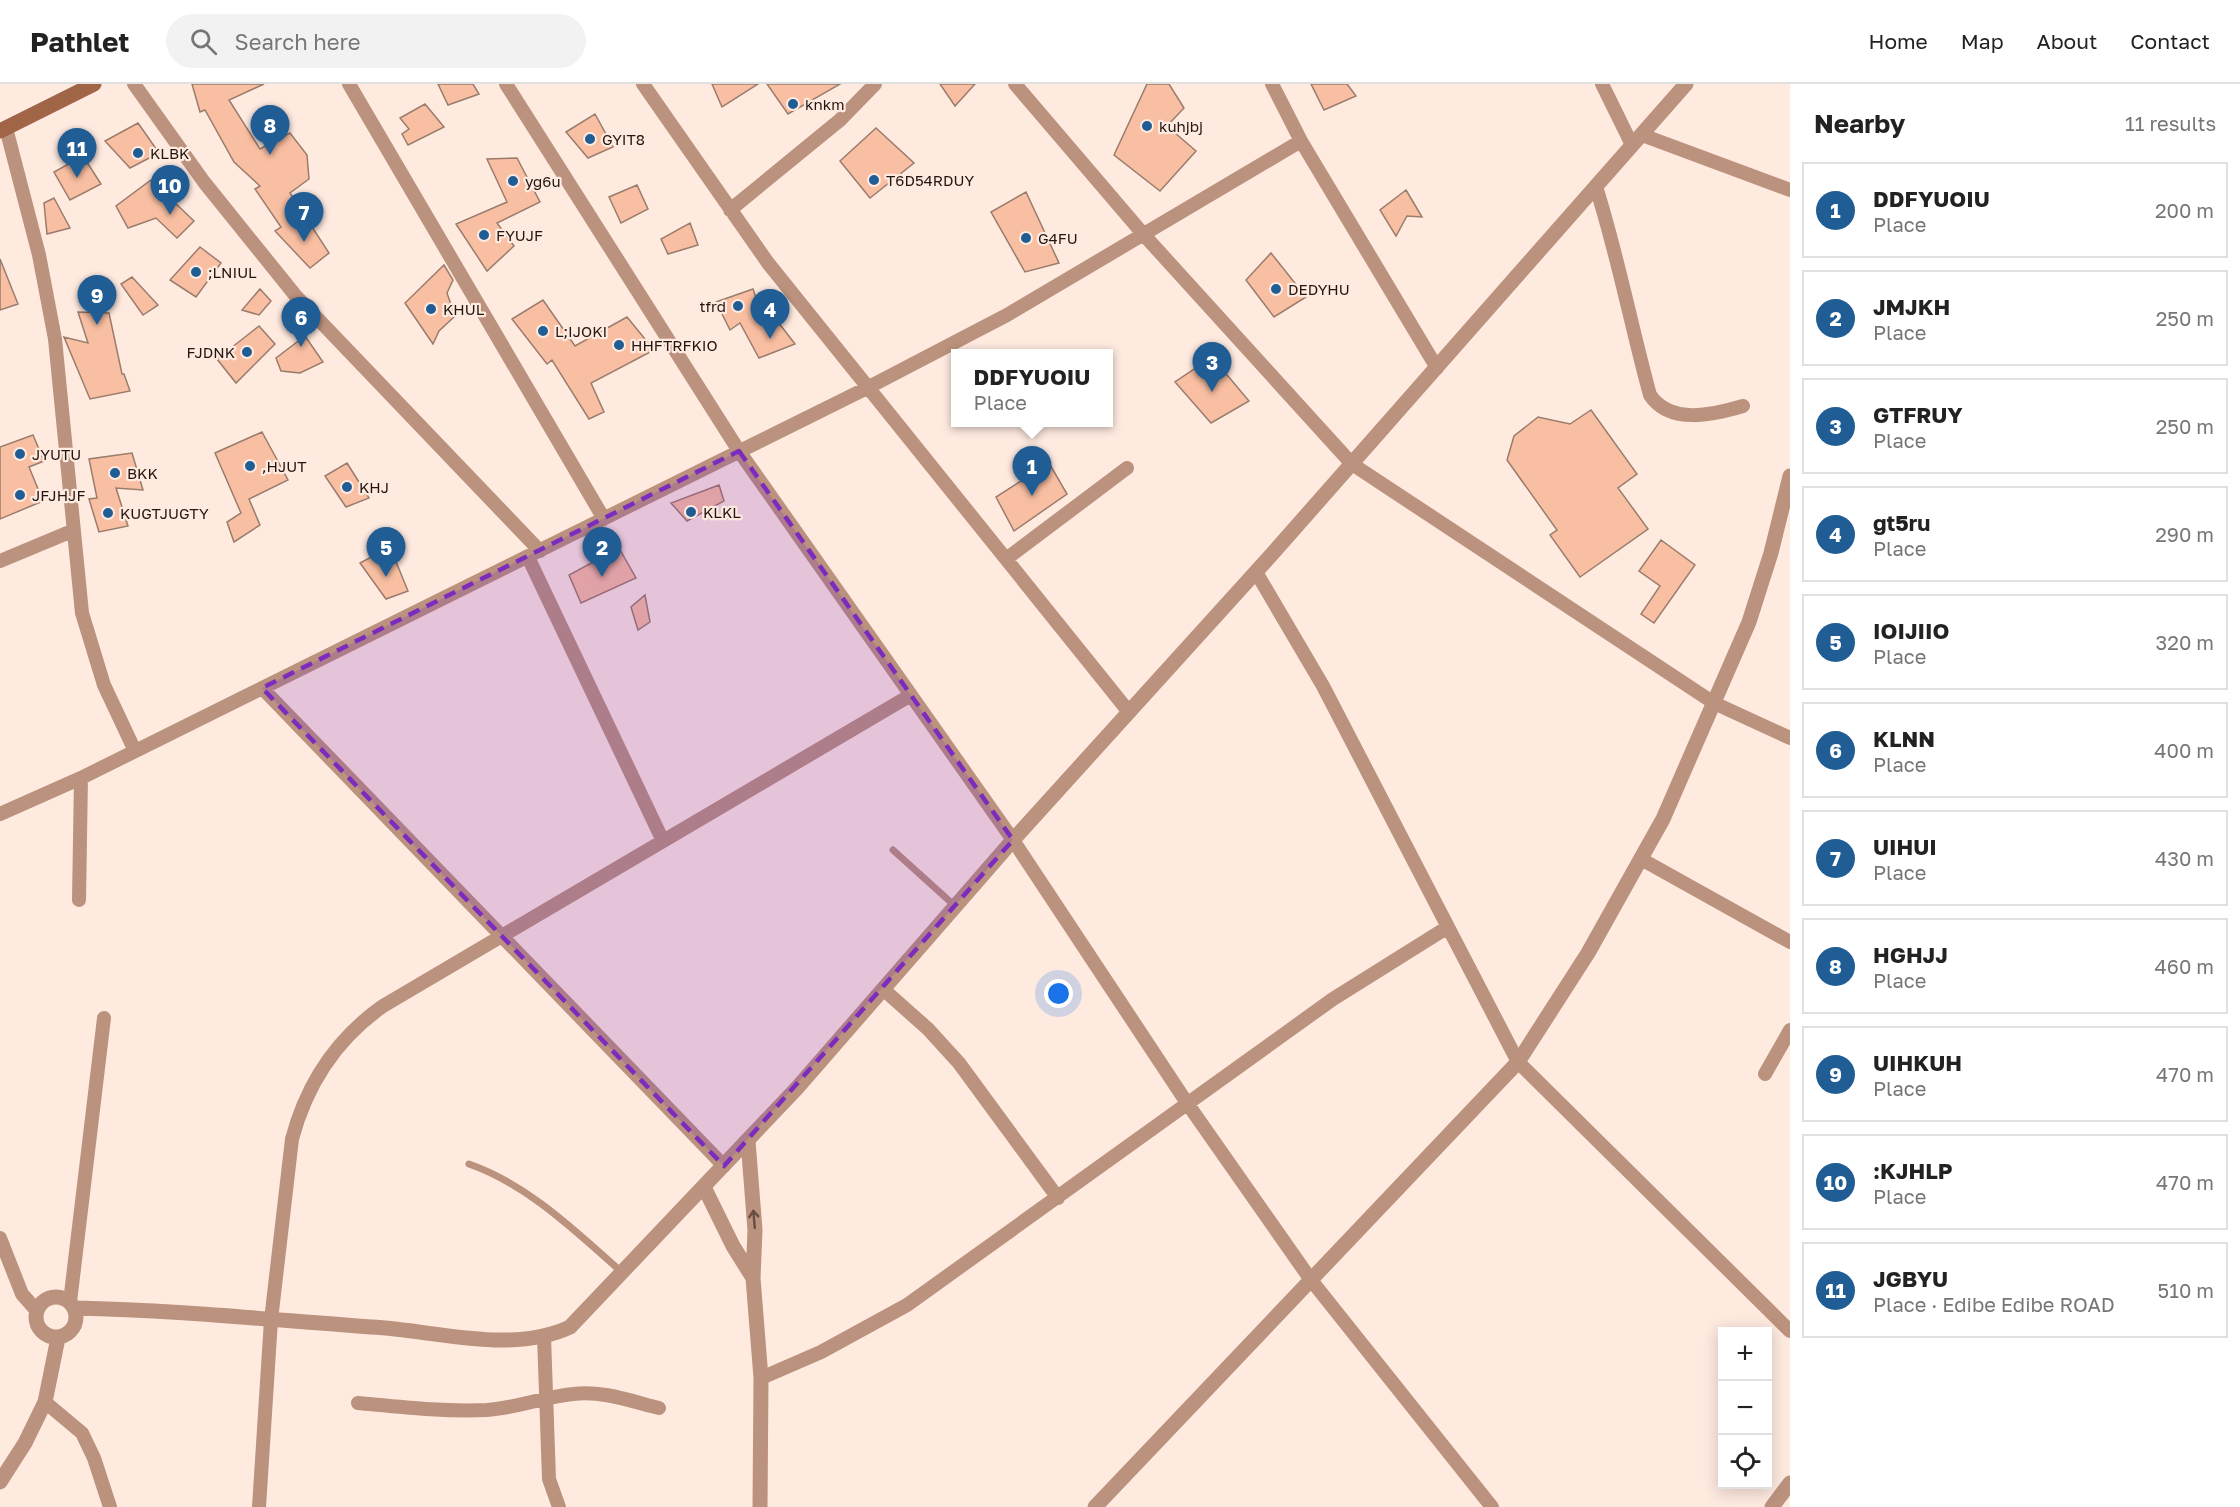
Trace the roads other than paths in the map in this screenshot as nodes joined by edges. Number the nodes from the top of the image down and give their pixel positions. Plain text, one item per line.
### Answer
1 (94, 84) edge
2 (134, 84) edge
3 (349, 84) edge
4 (506, 84) edge
5 (643, 84) edge
6 (875, 84) edge
7 (1015, 84) edge
8 (1272, 84) edge
9 (1602, 84) edge
10 (1686, 84) edge
11 (3, 129) edge
12 (1637, 140) junction
13 (1301, 141) junction
14 (1596, 188) junction
15 (1790, 190) edge
16 (730, 210) junction
17 (1144, 235) junction
18 (1437, 368) junction
19 (867, 388) junction
20 (1743, 406) dead end
21 (739, 451) junction
22 (1352, 464) junction
23 (1127, 468) dead end
24 (1790, 476) edge
25 (604, 519) junction
26 (72, 531) junction
27 (534, 554) junction
28 (1006, 559) junction
29 (0, 561) edge
30 (1256, 572) junction
31 (262, 688) junction
32 (911, 695) junction
33 (1714, 703) junction
34 (1129, 711) junction
35 (1790, 738) edge
36 (135, 751) junction
37 (81, 778) junction
38 (0, 814) edge
39 (1013, 840) junction
40 (663, 841) junction
41 (892, 850) dead end
42 (1641, 859) junction
43 (79, 900) dead end
44 (955, 906) junction
45 (1448, 927) junction
46 (502, 937) junction
47 (1790, 942) edge
48 (883, 989) junction
49 (104, 1018) dead end
50 (1790, 1029) edge
51 (1518, 1062) junction
52 (1765, 1074) dead end
53 (1187, 1103) junction
54 (748, 1141) junction
55 (469, 1164) dead end
56 (724, 1166) junction
57 (704, 1186) junction
58 (1058, 1198) junction
59 (0, 1238) edge
60 (623, 1273) junction
61 (753, 1278) junction
62 (1311, 1280) junction
63 (72, 1305) junction
64 (37, 1311) junction
65 (271, 1320) junction
66 (1790, 1331) edge
67 (543, 1336) junction
68 (58, 1338) junction
69 (760, 1378) junction
70 (545, 1401) junction
71 (45, 1402) junction
72 (358, 1403) dead end
73 (659, 1408) dead end
74 (0, 1482) edge
75 (1790, 1483) edge
76 (110, 1507) edge
77 (259, 1507) edge
78 (559, 1507) edge
79 (760, 1507) edge
80 (1095, 1507) edge
81 (1492, 1507) edge
82 (1772, 1507) edge

1 - 11 main road
2 - 27 street
3 - 25 street
4 - 21 street
5 - 16 street
6 - 16 street
7 - 17 street
8 - 13 street
9 - 12 street
10 - 12 street
11 - 26 street
12 - 14 street
12 - 15 street
13 - 17 street
13 - 18 street
14 - 18 street
14 - 20 street
16 - 19 street
17 - 19 street
17 - 22 street
18 - 22 street
19 - 21 street
19 - 28 street
21 - 25 street
21 - 32 street
22 - 30 street
22 - 33 street
23 - 28 street
24 - 33 street
25 - 27 street
26 - 29 street
26 - 36 street
27 - 31 street
27 - 40 street
28 - 34 street
30 - 34 street
30 - 45 street
31 - 36 street
31 - 46 street
32 - 39 street
32 - 40 street
33 - 35 street
33 - 42 street
34 - 39 street
36 - 37 street
37 - 38 street
37 - 43 street
39 - 44 street
39 - 53 street
40 - 46 street
41 - 44 lane
42 - 47 street
42 - 51 street
44 - 48 street
45 - 51 street
45 - 53 street
46 - 56 street
46 - 65 street
48 - 54 street
48 - 58 street
49 - 63 street
50 - 52 street
51 - 62 street
51 - 66 street
53 - 58 street
53 - 62 street
54 - 56 street
61 -> 54 street
55 - 60 lane
56 - 57 street
57 - 60 street
57 - 61 street
58 - 69 street
59 - 64 street
60 - 67 street
61 - 69 street
62 - 80 street
62 - 81 street
63 - 64 street
63 - 65 street
63 - 68 street
64 - 68 street
65 - 67 street
65 - 77 street
67 - 70 street
68 - 71 street
69 - 79 street
70 - 72 street
70 - 73 street
70 - 78 street
71 - 74 street
71 - 76 street
75 - 82 street

